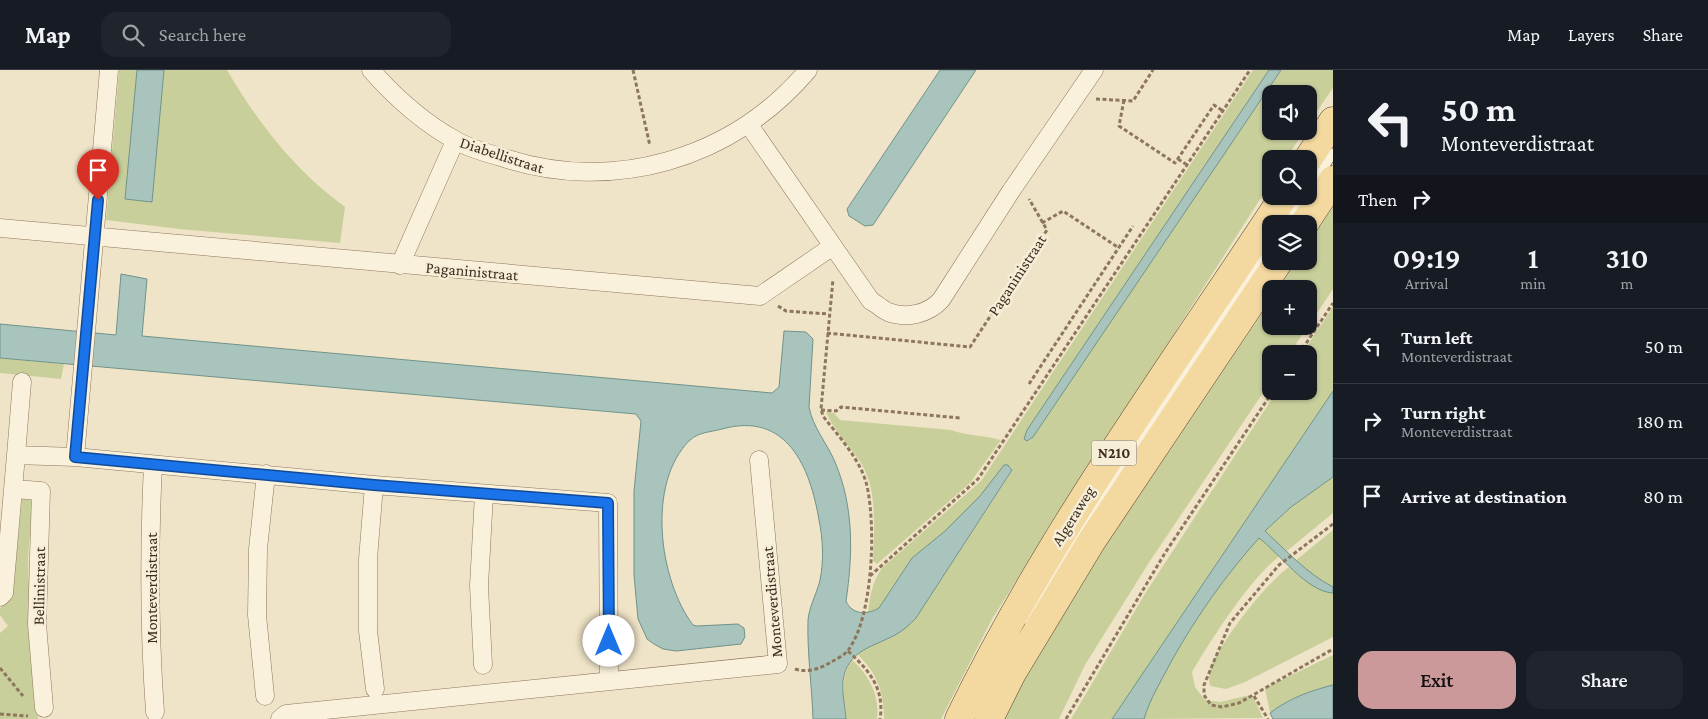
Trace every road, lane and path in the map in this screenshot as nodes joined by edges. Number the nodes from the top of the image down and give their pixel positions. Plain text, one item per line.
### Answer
1 (109, 70) edge
2 (371, 70) edge
3 (633, 70) edge
4 (808, 70) edge
5 (1094, 70) edge
6 (1153, 70) edge
7 (1250, 70) edge
8 (1090, 99) dead end
9 (1124, 100) junction
10 (1223, 111) junction
11 (1333, 121) edge
12 (749, 125) junction
13 (455, 140) junction
14 (1314, 150) edge
15 (1333, 153) edge
16 (1178, 159) junction
17 (1187, 165) junction
18 (654, 166) junction
19 (1317, 178) edge
20 (1333, 180) edge
21 (1026, 195) dead end
22 (1278, 205) edge
23 (1310, 215) edge
24 (1042, 223) junction
25 (1133, 226) dead end
26 (0, 228) edge
27 (95, 237) junction
28 (833, 246) junction
29 (1119, 248) junction
30 (1262, 260) edge
31 (400, 265) junction
32 (1273, 270) edge
33 (760, 296) junction
34 (1333, 302) edge
35 (828, 314) junction
36 (827, 333) junction
37 (1305, 345) edge
38 (22, 382) dead end
39 (1029, 384) dead end
40 (1268, 400) edge
41 (822, 410) junction
42 (960, 418) dead end
43 (16, 455) junction
44 (75, 457) junction
45 (759, 460) dead end
46 (153, 465) junction
47 (266, 474) junction
48 (374, 485) junction
49 (14, 488) junction
50 (484, 494) junction
51 (1333, 524) edge
52 (870, 576) junction
53 (0, 597) edge
54 (1024, 627) dead end
55 (1333, 650) edge
56 (848, 651) junction
57 (483, 665) dead end
58 (0, 668) edge
59 (804, 672) dead end
60 (609, 681) junction
61 (375, 689) dead end
62 (265, 696) dead end
63 (1254, 696) junction
64 (24, 697) dead end
65 (40, 712) joint
66 (155, 712) dead end
67 (0, 714) edge
68 (280, 719) edge
69 (880, 719) edge
70 (959, 719) edge
71 (989, 719) edge
72 (1066, 719) edge
73 (1268, 719) edge

1 - 27 street
2 - 13 street, Diabellistraat
3 - 18 path
4 - 12 street, Diabellistraat
5 - 28 street
6 - 9 path
7 - 10 path
8 - 9 path
9 - 16 path
10 - 16 path
10 - 17 path
11 - 14 main road
12 - 18 street, Diabellistraat
12 - 28 street
13 - 18 street, Diabellistraat
13 - 31 street
15 - 19 lane
16 - 17 path
17 - 52 path
20 - 23 main road
21 - 24 path, Paganinistraat
22 - 70 main road, Algeraweg / N210
24 - 29 path
24 - 36 path, Paganinistraat
25 - 29 path
26 - 27 street, Paganinistraat
27 - 31 street, Paganinistraat
27 - 44 street
28 - 33 street
28 - 35 path
29 - 39 path
30 - 54 lane, Algeraweg / N210
31 - 33 street, Paganinistraat
32 - 71 main road, Algeraweg / N210
33 - 35 path
34 - 37 path
35 - 36 path
36 - 41 path
38 - 43 street, Bellinistraat
40 - 72 path
41 - 42 path
41 - 52 path
43 - 44 street
43 - 49 street, Bellinistraat
44 - 46 street
45 - 60 street, Monteverdistraat
46 - 47 street
46 - 66 street, Monteverdistraat
47 - 48 street
47 - 62 street
48 - 50 street
48 - 61 street
49 - 53 street, Bellinistraat
49 - 65 street, Bellinistraat
50 - 57 street
50 - 60 street
51 - 63 path
52 - 56 path
55 - 63 path
56 - 59 path
56 - 69 path
58 - 64 path
60 - 68 street, Monteverdistraat
63 - 73 path
65 - 67 path

